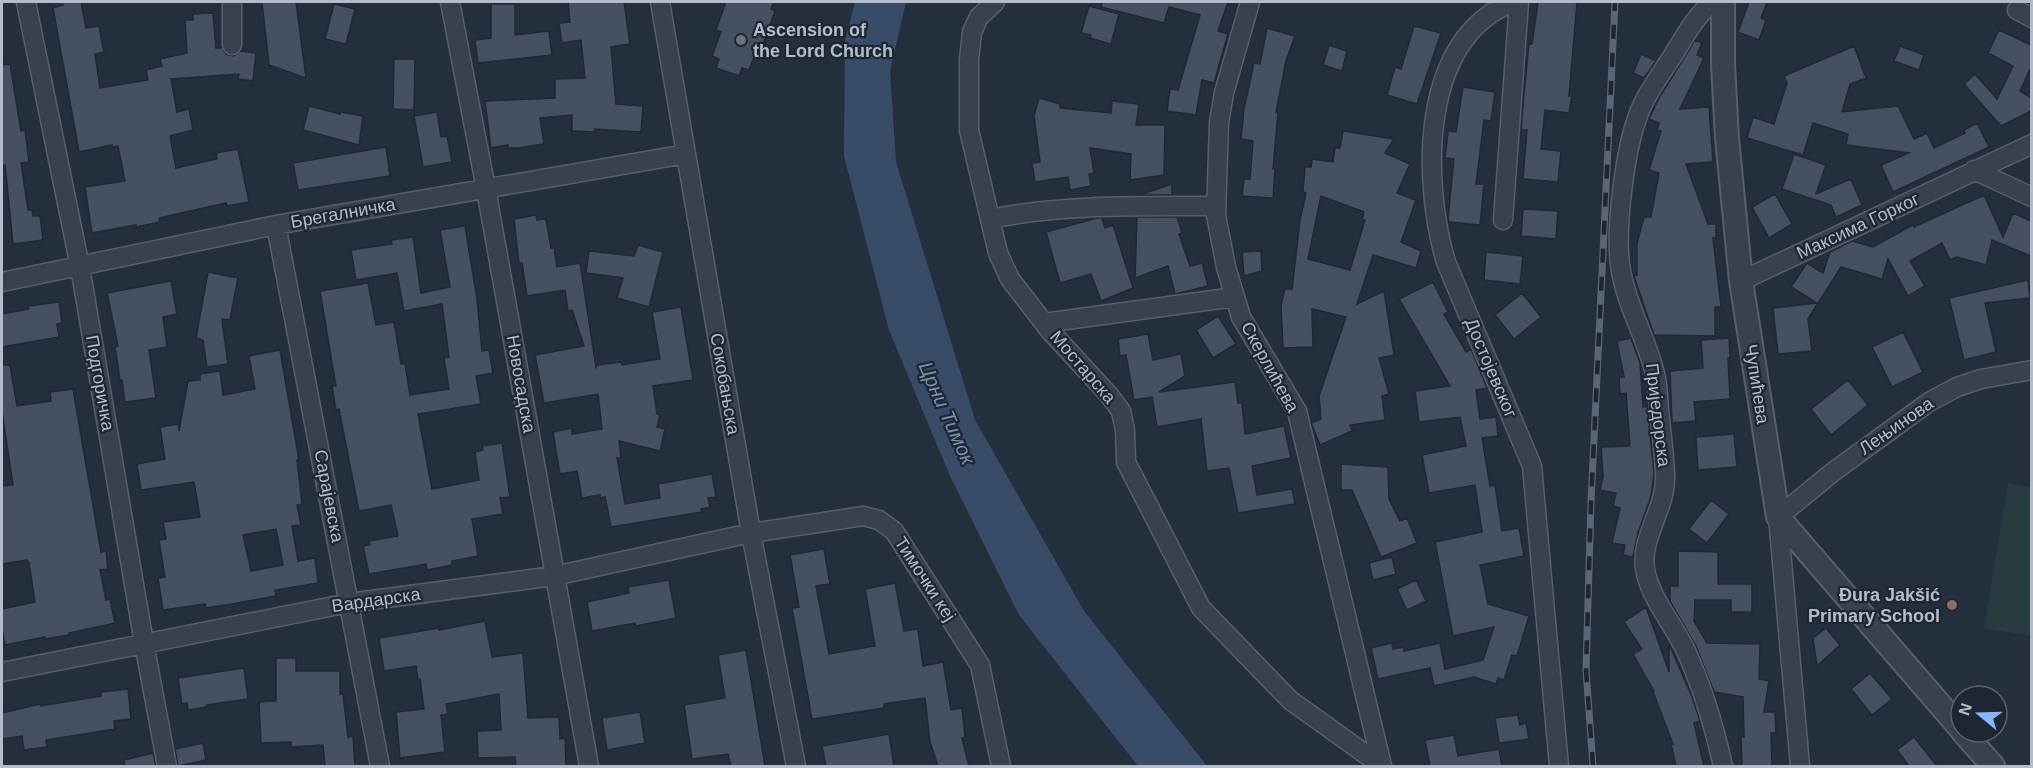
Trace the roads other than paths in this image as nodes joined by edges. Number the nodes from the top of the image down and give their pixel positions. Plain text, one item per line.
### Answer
1 (26, 2) edge
2 (232, 2) edge
3 (450, 2) edge
4 (660, 2) edge
5 (995, 2) edge
6 (1250, 2) edge
7 (1516, 2) edge
8 (1712, 2) edge
9 (1723, 2) edge
10 (232, 45) dead end
11 (2031, 144) edge
12 (686, 154) junction
13 (1974, 171) junction
14 (486, 189) junction
15 (2031, 197) edge
16 (1216, 206) junction
17 (990, 219) junction
18 (1503, 220) dead end
19 (276, 225) junction
20 (80, 267) junction
21 (1741, 281) junction
22 (2, 282) edge
23 (1235, 297) junction
24 (1044, 323) junction
25 (2031, 370) edge
26 (1778, 517) junction
27 (751, 533) junction
28 (554, 576) junction
29 (349, 603) junction
30 (144, 643) junction
31 (2, 672) edge
32 (1949, 716) edge
33 (1974, 744) edge
34 (167, 766) edge
35 (381, 766) edge
36 (590, 766) edge
37 (796, 766) edge
38 (1001, 766) edge
39 (1382, 766) edge
40 (1559, 766) edge
41 (1723, 766) edge
42 (1800, 766) edge
43 (1993, 766) edge

1 - 20 street, Подгоричка
2 - 10 street
3 - 14 street, Новосадска
4 - 12 street, Сокобањска
5 - 17 street, Мостарска
6 - 16 street, Скерлићева
7 - 18 street
7 - 40 street, Достојевског
8 - 41 street, Приједорска
9 - 21 street, Чупићева
11 - 13 street, Максима Горког
12 - 14 street, Брегалничка
12 - 27 street, Сокобањска
13 - 15 street
13 - 21 street, Максима Горког
14 - 19 street, Брегалничка
14 - 28 street, Новосадска
16 - 17 street
16 - 23 street, Скерлићева
17 - 24 street, Мостарска
19 - 20 street, Брегалничка
19 - 29 street, Сарајевска
20 - 22 street, Брегалничка
20 - 30 street, Подгоричка
21 - 26 street, Чупићева
23 - 24 street
23 - 39 street, Скерлићева
24 - 39 street, Мостарска
25 - 26 street, Лењинова
26 - 32 street
26 - 42 street, Чупићева
27 - 28 street, Вардарска
27 - 37 street, Сокобањска
27 - 38 street, Тимочки кеј
28 - 29 street, Вардарска
28 - 36 street, Новосадска
29 - 30 street, Вардарска
29 - 35 street, Сарајевска
30 - 31 street, Вардарска
30 - 34 street, Подгоричка
33 - 43 street

